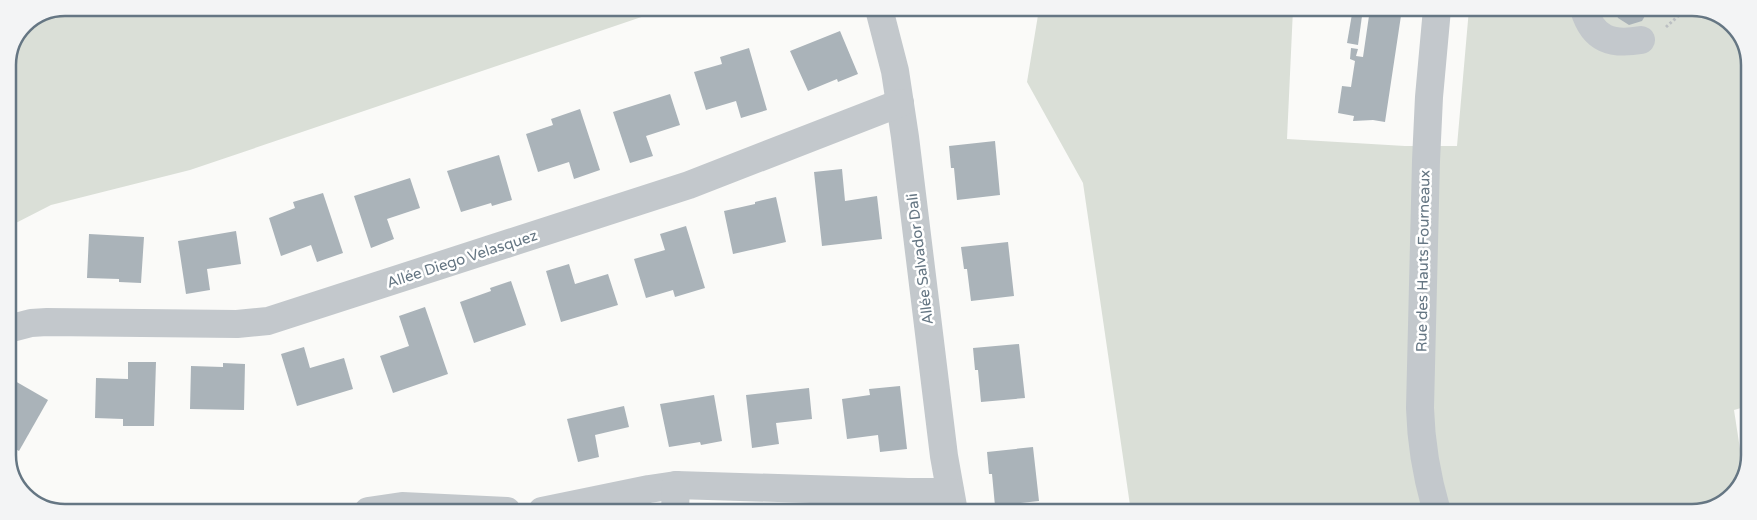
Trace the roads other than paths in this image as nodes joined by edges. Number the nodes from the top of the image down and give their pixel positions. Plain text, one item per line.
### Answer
1 (881, 16) edge
2 (1436, 16) edge
3 (1587, 16) edge
4 (1641, 40) dead end
5 (900, 103) junction
6 (16, 327) edge
7 (675, 498) edge
8 (952, 502) edge
9 (576, 504) edge
10 (1435, 504) edge

1 - 5 street, Allée Salvador Dali
2 - 10 street, Rue des Hauts Fourneaux
3 - 4 street
5 - 6 street, Allée Diego Velasquez
5 - 8 street, Allée Salvador Dali
7 - 8 street
7 - 9 street

